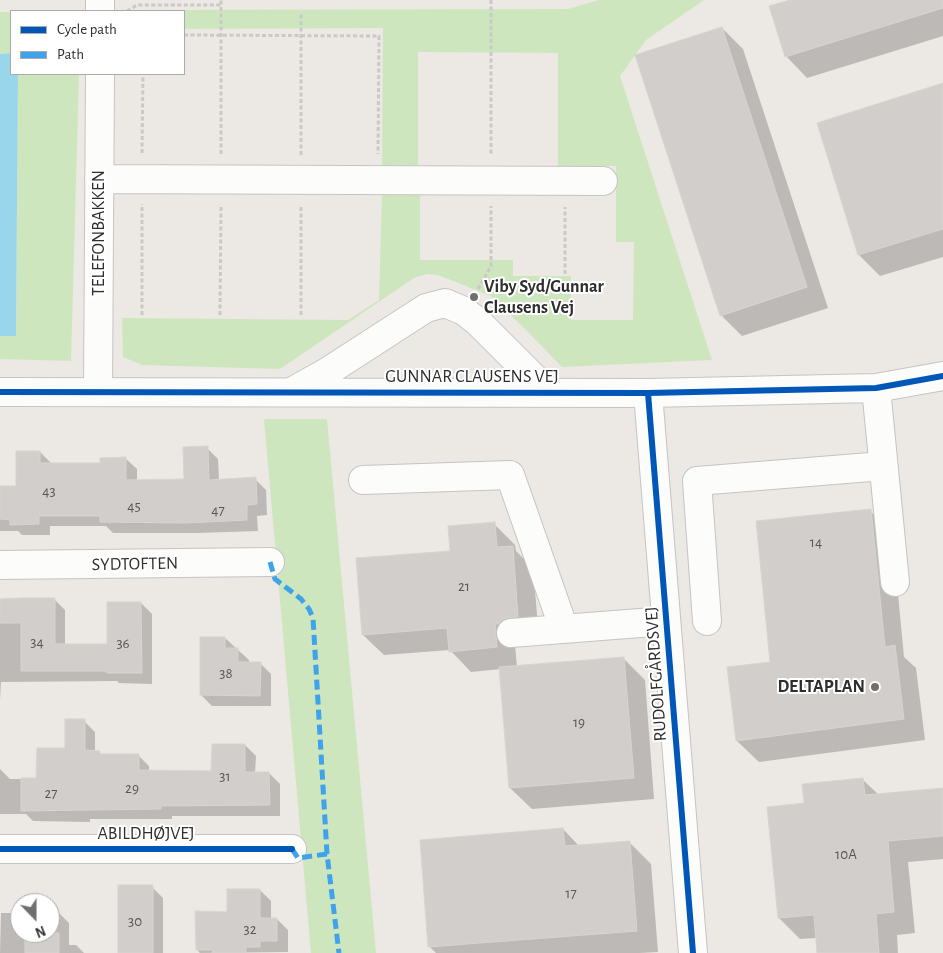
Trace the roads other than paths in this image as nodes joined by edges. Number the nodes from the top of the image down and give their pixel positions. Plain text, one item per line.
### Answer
1 (100, 75) edge
2 (99, 179) junction
3 (603, 181) dead end
4 (943, 376) edge
5 (876, 388) junction
6 (0, 392) edge
7 (98, 392) junction
8 (292, 392) junction
9 (548, 392) junction
10 (648, 393) junction
11 (883, 466) junction
12 (363, 480) dead end
13 (270, 562) dead end
14 (0, 565) edge
15 (704, 579) junction
16 (664, 582) junction
17 (895, 582) dead end
18 (666, 621) junction
19 (707, 621) dead end
20 (564, 629) junction
21 (511, 633) dead end
22 (0, 849) edge
23 (292, 849) dead end
24 (693, 953) edge

1 - 2 street, TELEFONBAKKEN
2 - 3 street
2 - 7 street, TELEFONBAKKEN
4 - 5 street, GUNNAR CLAUSENS VEJ
5 - 10 street, GUNNAR CLAUSENS VEJ
5 - 11 street
6 - 7 street, GUNNAR CLAUSENS VEJ
7 - 8 street, GUNNAR CLAUSENS VEJ
8 - 9 street, GUNNAR CLAUSENS VEJ
8 - 9 street
9 - 10 street, GUNNAR CLAUSENS VEJ
10 - 16 street, RUDOLFGÅRDSVEJ
11 - 15 street
11 - 17 street
12 - 20 street
13 - 14 street, SYDTOFTEN
15 - 16 street
15 - 19 street
16 - 18 street, RUDOLFGÅRDSVEJ
18 - 20 street
18 - 24 street, RUDOLFGÅRDSVEJ
20 - 21 street
22 - 23 street, ABILDHØJVEJ

